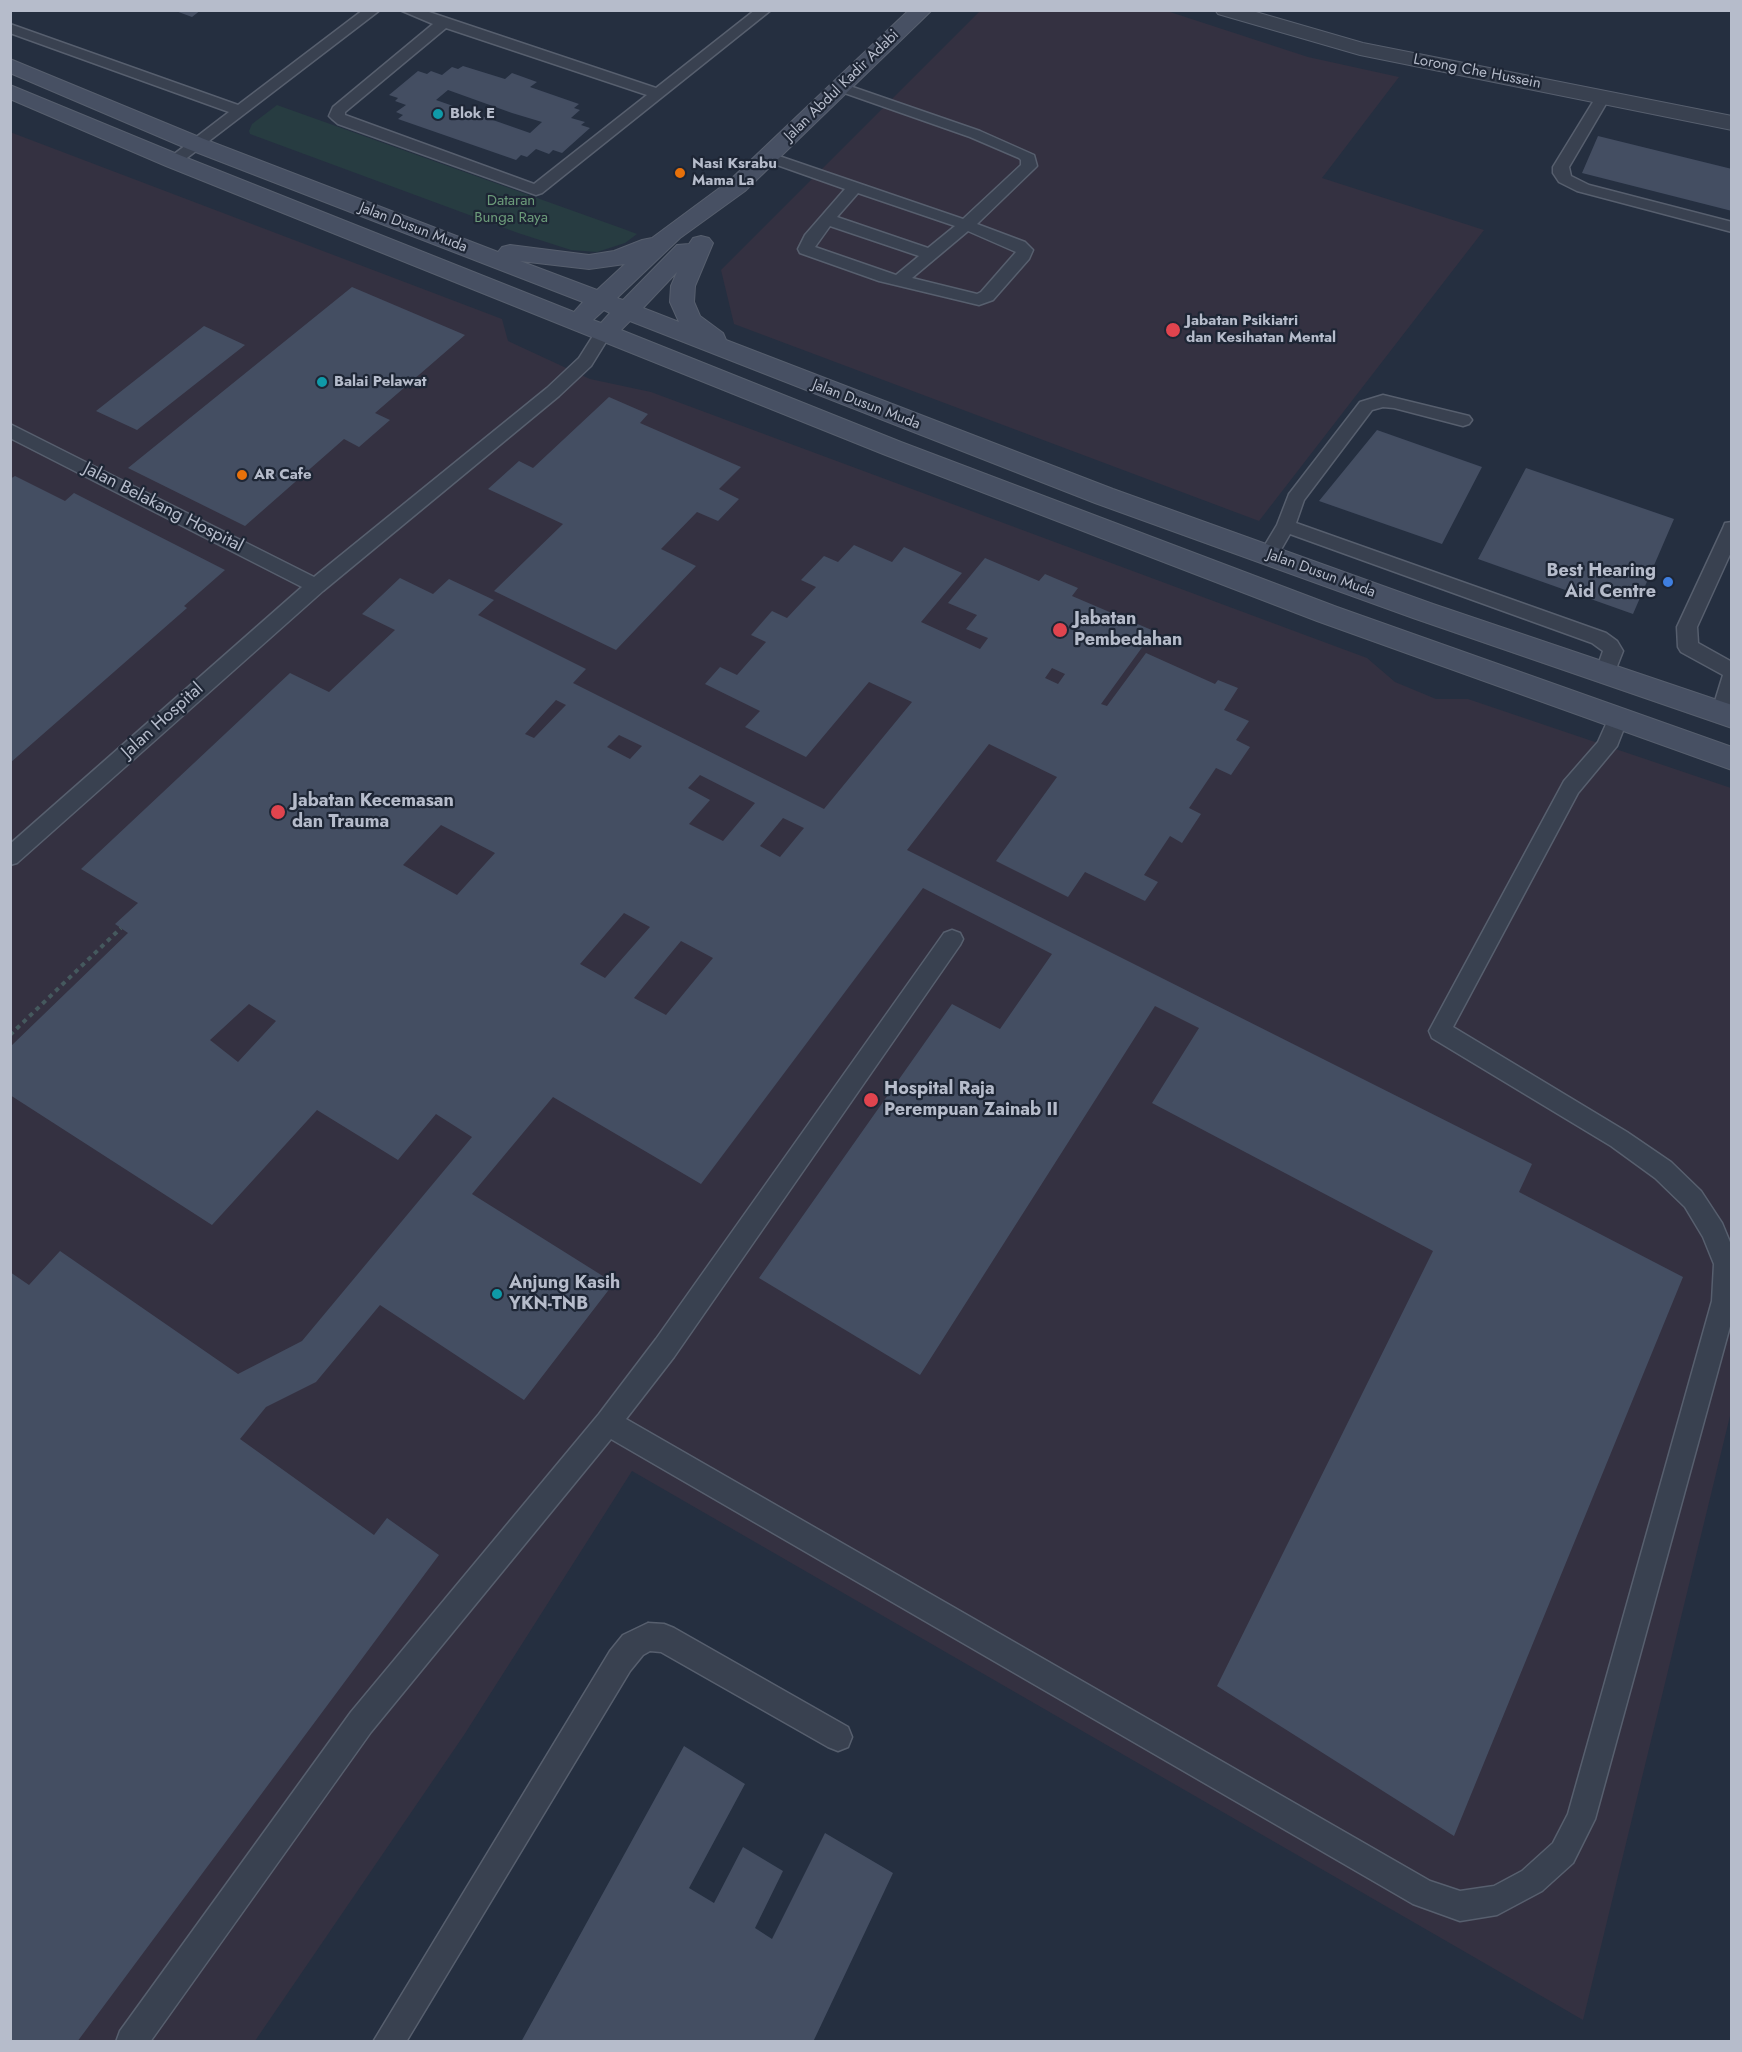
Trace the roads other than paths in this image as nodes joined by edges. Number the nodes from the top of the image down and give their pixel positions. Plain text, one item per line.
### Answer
1 (373, 10) edge
2 (407, 10) edge
3 (764, 10) edge
4 (922, 10) edge
5 (1225, 10) edge
6 (444, 22) junction
7 (10, 28) edge
8 (10, 65) edge
9 (841, 87) junction
10 (10, 91) edge
11 (658, 93) junction
12 (1603, 98) junction
13 (240, 111) junction
14 (1731, 123) edge
15 (196, 144) junction
16 (768, 157) junction
17 (174, 161) junction
18 (737, 186) junction
19 (855, 187) junction
20 (827, 219) junction
21 (710, 225) junction
22 (966, 225) junction
23 (1731, 227) edge
24 (672, 233) junction
25 (455, 245) junction
26 (931, 255) junction
27 (900, 280) junction
28 (600, 300) junction
29 (626, 310) junction
30 (578, 321) junction
31 (604, 332) junction
32 (747, 358) junction
33 (1463, 420) dead end
34 (10, 430) edge
35 (1286, 526) junction
36 (1731, 528) edge
37 (1268, 555) junction
38 (1439, 581) junction
39 (316, 586) junction
40 (1423, 611) junction
41 (1731, 671) edge
42 (1605, 674) junction
43 (1731, 676) edge
44 (1726, 716) edge
45 (1618, 718) junction
46 (1731, 759) edge
47 (10, 857) edge
48 (952, 939) dead end
49 (608, 1423) junction
50 (838, 1737) dead end
51 (131, 2042) edge
52 (388, 2042) edge

1 - 13 lane
2 - 6 lane
3 - 11 lane
4 - 9 main road, Jalan Abdul Kadir Adabi
5 - 12 street, Lorong Che Hussein
6 - 11 lane
6 - 11 lane
7 - 13 lane
8 - 15 main road, Jalan Dusun Muda
9 - 16 main road, Jalan Abdul Kadir Adabi
9 - 22 lane
10 - 17 main road
12 - 14 street, Lorong Che Hussein
12 - 23 lane
13 - 15 lane
15 - 17 lane
15 - 25 main road, Jalan Dusun Muda
16 - 18 main road, Jalan Abdul Kadir Adabi
16 - 19 lane
17 - 30 main road
18 - 21 main road, Jalan Abdul Kadir Adabi
18 - 24 main road, Jalan Abdul Kadir Adabi
19 - 20 lane
19 - 22 lane
20 - 26 lane
20 - 27 lane
21 - 29 main road, Jalan Abdul Kadir Adabi
21 - 32 main road
22 - 26 lane
22 - 27 lane
24 - 25 main road
24 - 28 main road, Jalan Abdul Kadir Adabi
25 - 28 main road, Jalan Dusun Muda
26 - 27 lane
28 - 29 main road, Jalan Dusun Muda
28 - 30 main road, Jalan Abdul Kadir Adabi
29 - 31 main road, Jalan Abdul Kadir Adabi
29 - 32 main road, Jalan Dusun Muda
30 - 31 main road
31 - 39 lane, Jalan Hospital
31 - 45 main road
32 - 37 main road, Jalan Dusun Muda
33 - 35 lane
34 - 39 lane, Jalan Belakang Hospital
35 - 37 lane
35 - 38 lane
36 - 41 lane
37 - 40 main road, Jalan Dusun Muda
38 - 40 lane
38 - 42 lane
39 - 47 lane, Jalan Hospital
40 - 42 main road, Jalan Dusun Muda
42 - 44 main road, Jalan Dusun Muda
43 - 44 lane
45 - 46 main road
45 - 49 lane
48 - 49 lane
49 - 51 lane
50 - 52 lane

